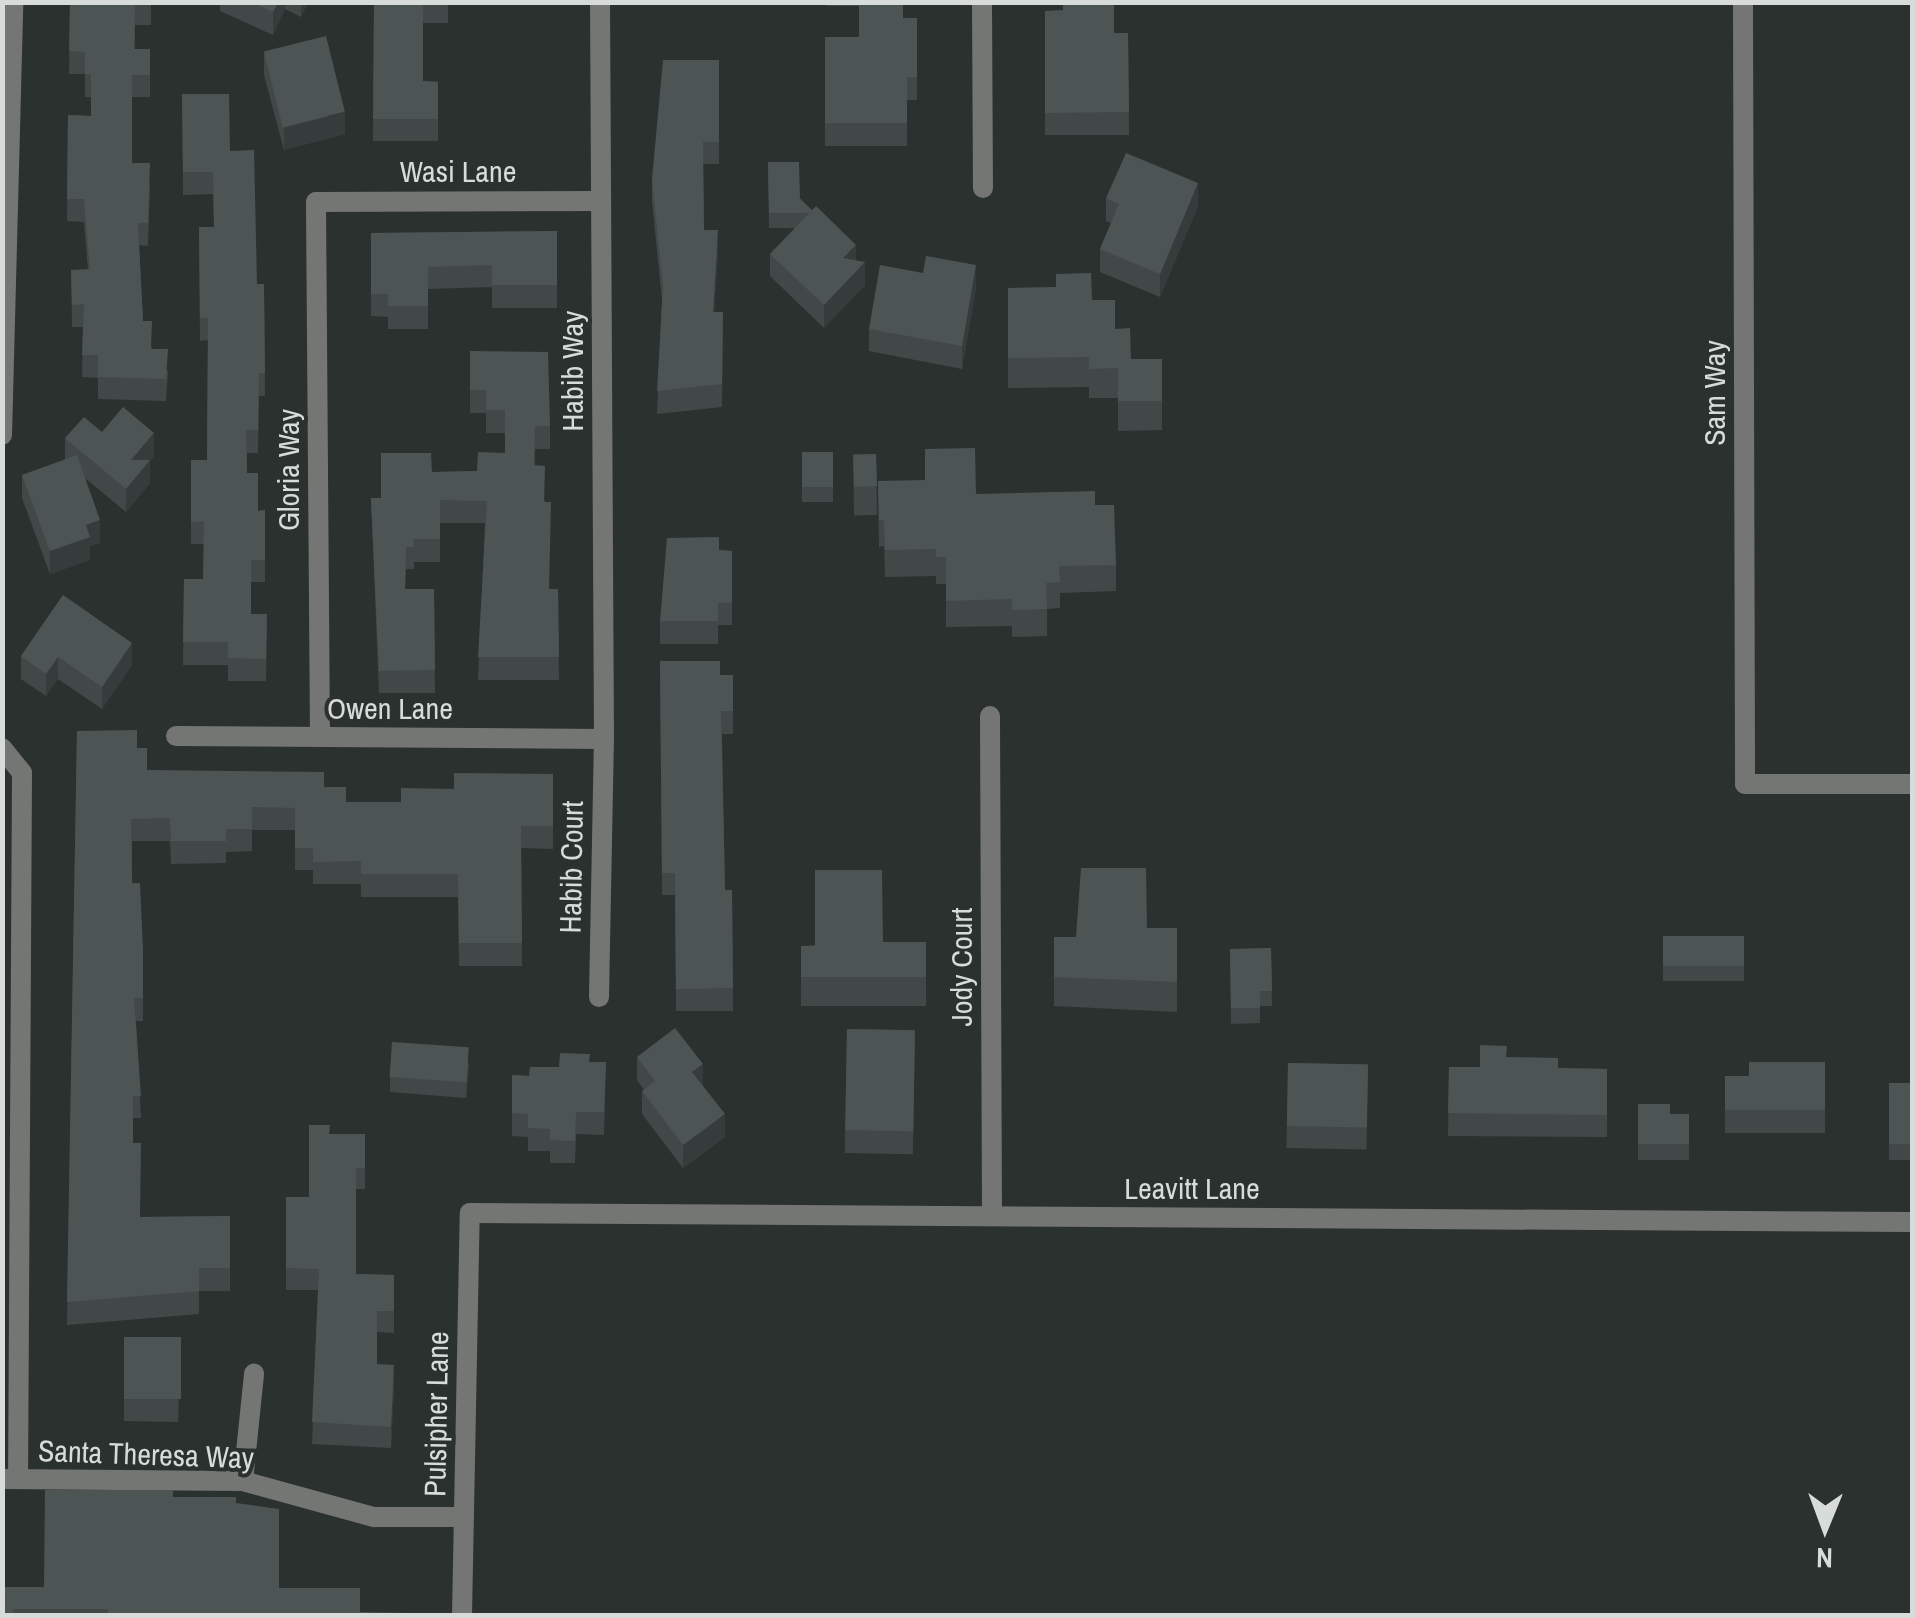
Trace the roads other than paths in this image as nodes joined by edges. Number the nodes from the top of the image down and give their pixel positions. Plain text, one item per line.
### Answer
1 (13, 2) edge
2 (600, 2) edge
3 (982, 2) edge
4 (1743, 2) edge
5 (983, 188) dead end
6 (601, 201) junction
7 (316, 202) joint
8 (4, 435) edge
9 (990, 716) dead end
10 (176, 736) dead end
11 (320, 738) junction
12 (604, 739) junction
13 (5, 749) edge
14 (1912, 784) edge
15 (598, 997) dead end
16 (12, 1060) edge
17 (470, 1214) joint
18 (992, 1216) junction
19 (1912, 1222) edge
20 (254, 1374) dead end
21 (10, 1479) edge
22 (244, 1481) junction
23 (463, 1517) junction
24 (462, 1616) edge

1 - 8 street
2 - 6 street, Habib Way
3 - 5 street
4 - 14 street, Sam Way
6 - 7 street, Wasi Lane
6 - 12 street, Habib Way
7 - 11 street, Gloria Way
9 - 18 street, Jody Court
10 - 11 street, Owen Lane
11 - 12 street, Owen Lane
12 - 15 street, Habib Court
13 - 16 street
16 - 21 street
17 - 18 street, Leavitt Lane
17 - 23 street, Pulsipher Lane
18 - 19 street, Leavitt Lane
20 - 22 street
21 - 22 street, Santa Theresa Way
22 - 23 street, Santa Theresa Way
23 - 24 street, Pulsipher Lane

